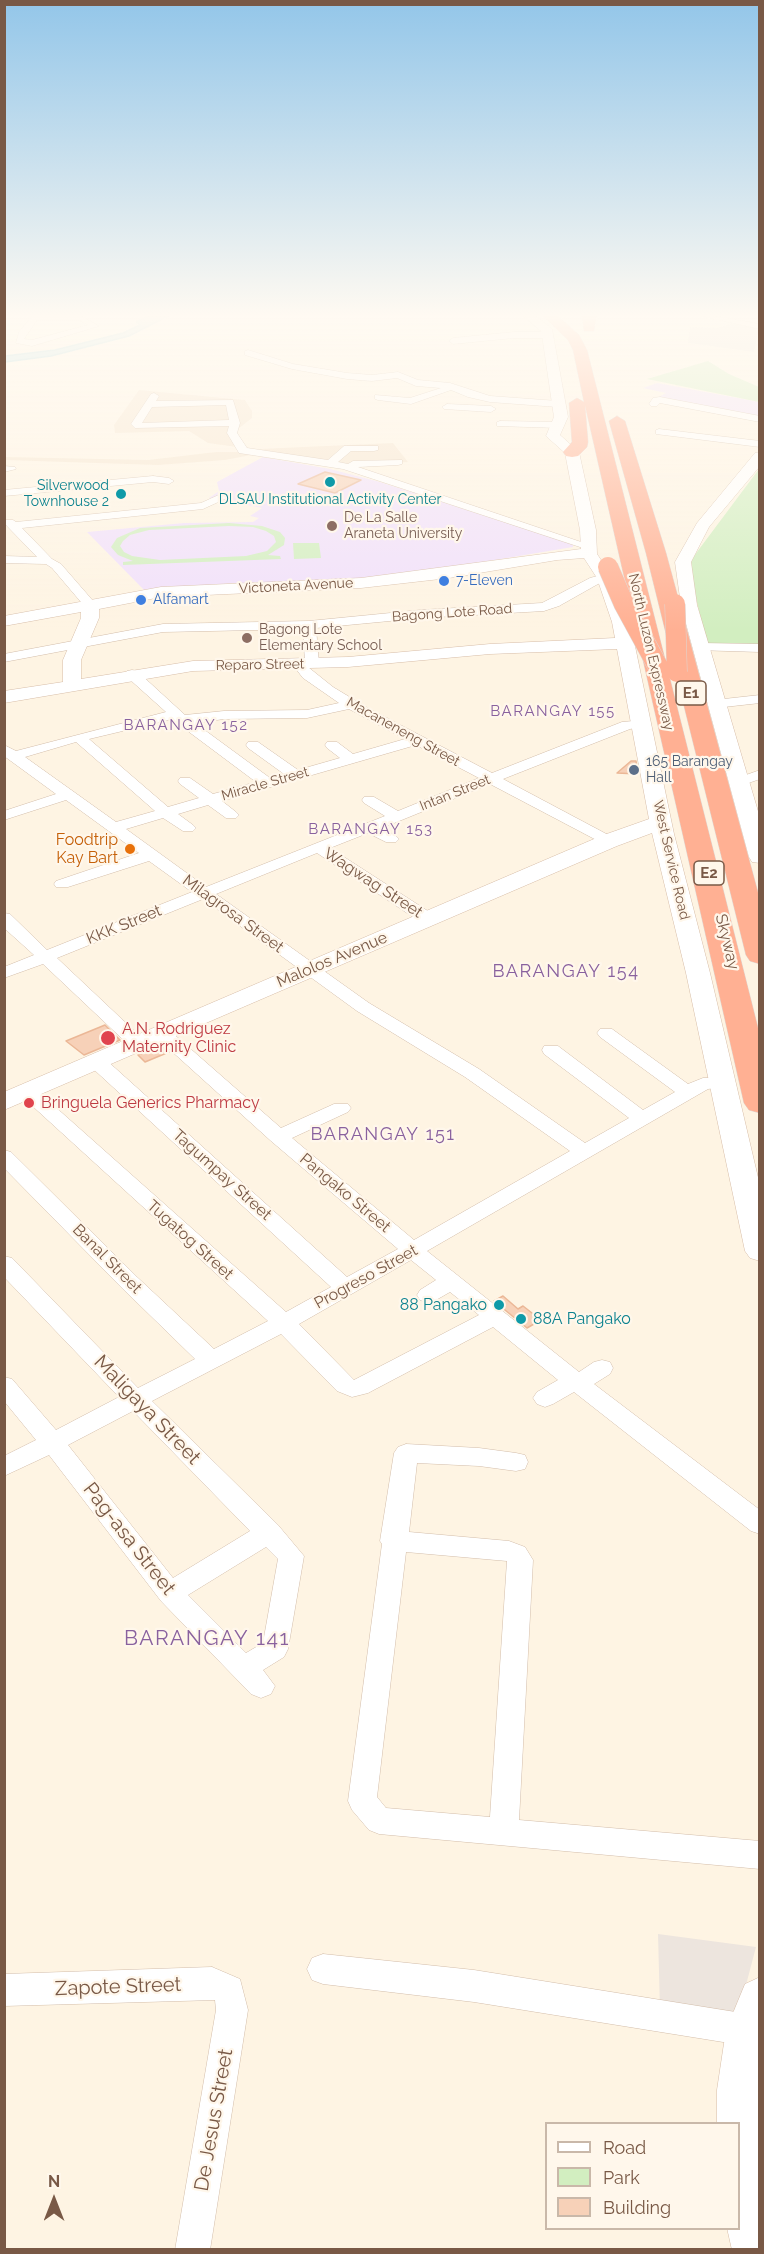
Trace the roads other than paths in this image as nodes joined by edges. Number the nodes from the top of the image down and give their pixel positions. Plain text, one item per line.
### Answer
1 (138, 421) edge
2 (173, 421) edge
3 (233, 421) edge
4 (560, 421) edge
5 (580, 421) edge
6 (597, 421) edge
7 (619, 421) edge
8 (627, 421) edge
9 (500, 424) dead end
10 (559, 425) junction
11 (659, 432) dead end
12 (759, 444) edge
13 (374, 448) dead end
14 (580, 454) junction
15 (759, 456) edge
16 (398, 462) dead end
17 (333, 464) junction
18 (649, 465) dead end
19 (169, 481) dead end
20 (4, 493) edge
21 (223, 496) dead end
22 (659, 498) dead end
23 (9, 522) edge
24 (589, 550) junction
25 (4, 559) edge
26 (48, 561) junction
27 (605, 578) junction
28 (90, 605) junction
29 (4, 621) edge
30 (309, 625) junction
31 (78, 643) junction
32 (626, 643) junction
33 (700, 646) junction
34 (759, 648) edge
35 (4, 658) edge
36 (305, 664) junction
37 (669, 672) junction
38 (132, 674) junction
39 (72, 685) junction
40 (4, 697) edge
41 (759, 699) edge
42 (352, 704) junction
43 (715, 705) junction
44 (179, 717) junction
45 (640, 723) junction
46 (79, 737) junction
47 (416, 740) junction
48 (253, 745) dead end
49 (332, 745) dead end
50 (8, 753) edge
51 (351, 759) junction
52 (759, 774) edge
53 (296, 775) junction
54 (489, 779) junction
55 (185, 781) dead end
56 (267, 783) junction
57 (737, 783) junction
58 (67, 795) junction
59 (212, 800) junction
60 (369, 800) dead end
61 (423, 805) junction
62 (166, 813) junction
63 (231, 814) dead end
64 (442, 815) dead end
65 (4, 816) edge
66 (396, 816) junction
67 (661, 822) junction
68 (412, 825) dead end
69 (755, 825) edge
70 (369, 827) junction
71 (113, 828) junction
72 (188, 828) dead end
73 (391, 839) dead end
74 (609, 841) junction
75 (318, 847) junction
76 (150, 855) junction
77 (759, 857) edge
78 (62, 884) dead end
79 (203, 893) junction
80 (4, 918) edge
81 (428, 919) junction
82 (759, 955) edge
83 (44, 957) junction
84 (310, 970) junction
85 (4, 973) edge
86 (759, 984) edge
87 (606, 1033) dead end
88 (163, 1034) junction
89 (138, 1044) junction
90 (551, 1050) dead end
91 (97, 1062) junction
92 (759, 1073) edge
93 (722, 1082) junction
94 (688, 1093) junction
95 (16, 1097) edge
96 (759, 1103) edge
97 (341, 1108) dead end
98 (642, 1119) junction
99 (278, 1137) junction
100 (585, 1152) junction
101 (4, 1156) edge
102 (414, 1251) junction
103 (759, 1251) edge
104 (4, 1263) edge
105 (452, 1281) junction
106 (346, 1288) junction
107 (428, 1295) dead end
108 (495, 1316) junction
109 (284, 1323) junction
110 (211, 1360) junction
111 (602, 1368) dead end
112 (576, 1382) junction
113 (4, 1385) edge
114 (545, 1398) dead end
115 (136, 1400) junction
116 (52, 1442) junction
117 (516, 1462) dead end
118 (4, 1467) edge
119 (759, 1524) edge
120 (269, 1532) junction
121 (393, 1541) junction
122 (170, 1593) junction
123 (253, 1677) joint
124 (504, 1832) junction
125 (759, 1855) edge
126 (323, 1969) dead end
127 (4, 1990) edge
128 (229, 1990) joint
129 (754, 2014) edge
130 (192, 2250) edge
131 (756, 2250) edge

1 - 2 street
3 - 17 street
4 - 10 street
5 - 14 highway
6 - 96 highway, North Luzon Expressway / E1
7 - 82 highway, North Luzon Expressway / E1
8 - 18 highway, North Luzon Expressway / E1
9 - 10 street
10 - 14 street
11 - 12 street
13 - 17 street
14 - 24 street, West Service Road
14 - 37 highway, bridge
15 - 33 street
16 - 17 street
17 - 24 street
19 - 20 street
21 - 23 street
22 - 37 highway, bridge
23 - 26 street
24 - 27 street, West Service Road
24 - 28 street, Victoneta Avenue
25 - 26 street
26 - 28 street
27 - 30 street, Bagong Lote Road
27 - 32 street, West Service Road
28 - 29 street, Victoneta Avenue
28 - 31 street
30 - 31 street, Bagong Lote Road
30 - 36 street
31 - 35 street, Bagong Lote Road
31 - 39 street
32 - 36 street, Reparo Street
32 - 45 street, West Service Road
33 - 34 street
33 - 43 street
36 - 38 street, Reparo Street
36 - 42 street, Macaneneng Street
37 - 86 highway, Skyway / E2
37 - 92 highway, Skyway / E2
38 - 39 street, Reparo Street
38 - 44 street
39 - 40 street, Reparo Street
41 - 43 street
42 - 44 street
42 - 47 street, Macaneneng Street
43 - 57 street
44 - 46 street
44 - 56 street
45 - 54 street, Intan Street
45 - 67 street, West Service Road
46 - 50 street
46 - 62 street
47 - 51 street, Miracle Street
47 - 54 street, Macaneneng Street
48 - 53 street
49 - 51 street
50 - 58 street, Milagrosa Street
51 - 53 street, Miracle Street
52 - 57 street
53 - 56 street, Miracle Street
54 - 61 street, Intan Street
54 - 74 street, Macaneneng Street
55 - 59 street
56 - 59 street, Miracle Street
57 - 69 street
58 - 65 street
58 - 71 street, Milagrosa Street
59 - 62 street, Miracle Street
59 - 63 street
60 - 66 street
61 - 64 street
61 - 66 street, Intan Street
62 - 71 street, Miracle Street
62 - 72 street
66 - 68 street
66 - 70 street, Intan Street
67 - 74 street, Malolos Avenue
67 - 93 street, West Service Road
69 - 77 street
70 - 73 street
70 - 75 street, Intan Street
71 - 76 street, Milagrosa Street
74 - 81 street, Malolos Avenue
75 - 79 street, Intan Street
75 - 81 street, Wagwag Street
76 - 78 street
76 - 79 street, Milagrosa Street
79 - 83 street, KKK Street
79 - 84 street, Milagrosa Street
80 - 83 street
81 - 84 street, Malolos Avenue
83 - 85 street, KKK Street
83 - 89 street
84 - 88 street, Malolos Avenue
84 - 100 street, Milagrosa Street
87 - 94 street
88 - 89 street, Malolos Avenue
88 - 99 street, Pangako Street
89 - 91 street, Malolos Avenue
90 - 98 street
91 - 95 street, Malolos Avenue
91 - 106 street, Tagumpay Street
93 - 94 street, Progreso Street
93 - 103 street, West Service Road
94 - 98 street, Progreso Street
95 - 109 street, Tugatog Street
97 - 99 street
98 - 100 street, Progreso Street
99 - 102 street, Pangako Street
100 - 102 street, Progreso Street
101 - 110 street, Banal Street
102 - 105 street, Pangako Street
102 - 106 street, Progreso Street
104 - 115 street, Maligaya Street
105 - 107 street
105 - 108 street, Pangako Street
106 - 109 street, Progreso Street
108 - 109 street, Tugatog Street
108 - 112 street, Pangako Street
109 - 110 street, Progreso Street
110 - 115 street, Progreso Street
111 - 112 street
112 - 114 street
112 - 119 street, Pangako Street
113 - 116 street, Pag-asa Street
115 - 116 street, Progreso Street
115 - 120 street, Maligaya Street
116 - 118 street, Progreso Street
116 - 122 street, Pag-asa Street
117 - 121 street
120 - 122 street
120 - 123 street, Maligaya Street
121 - 124 street
121 - 124 street
122 - 123 street, Pag-asa Street
124 - 125 street
126 - 129 street
127 - 128 street, Zapote Street
128 - 130 street, De Jesus Street
129 - 131 street

